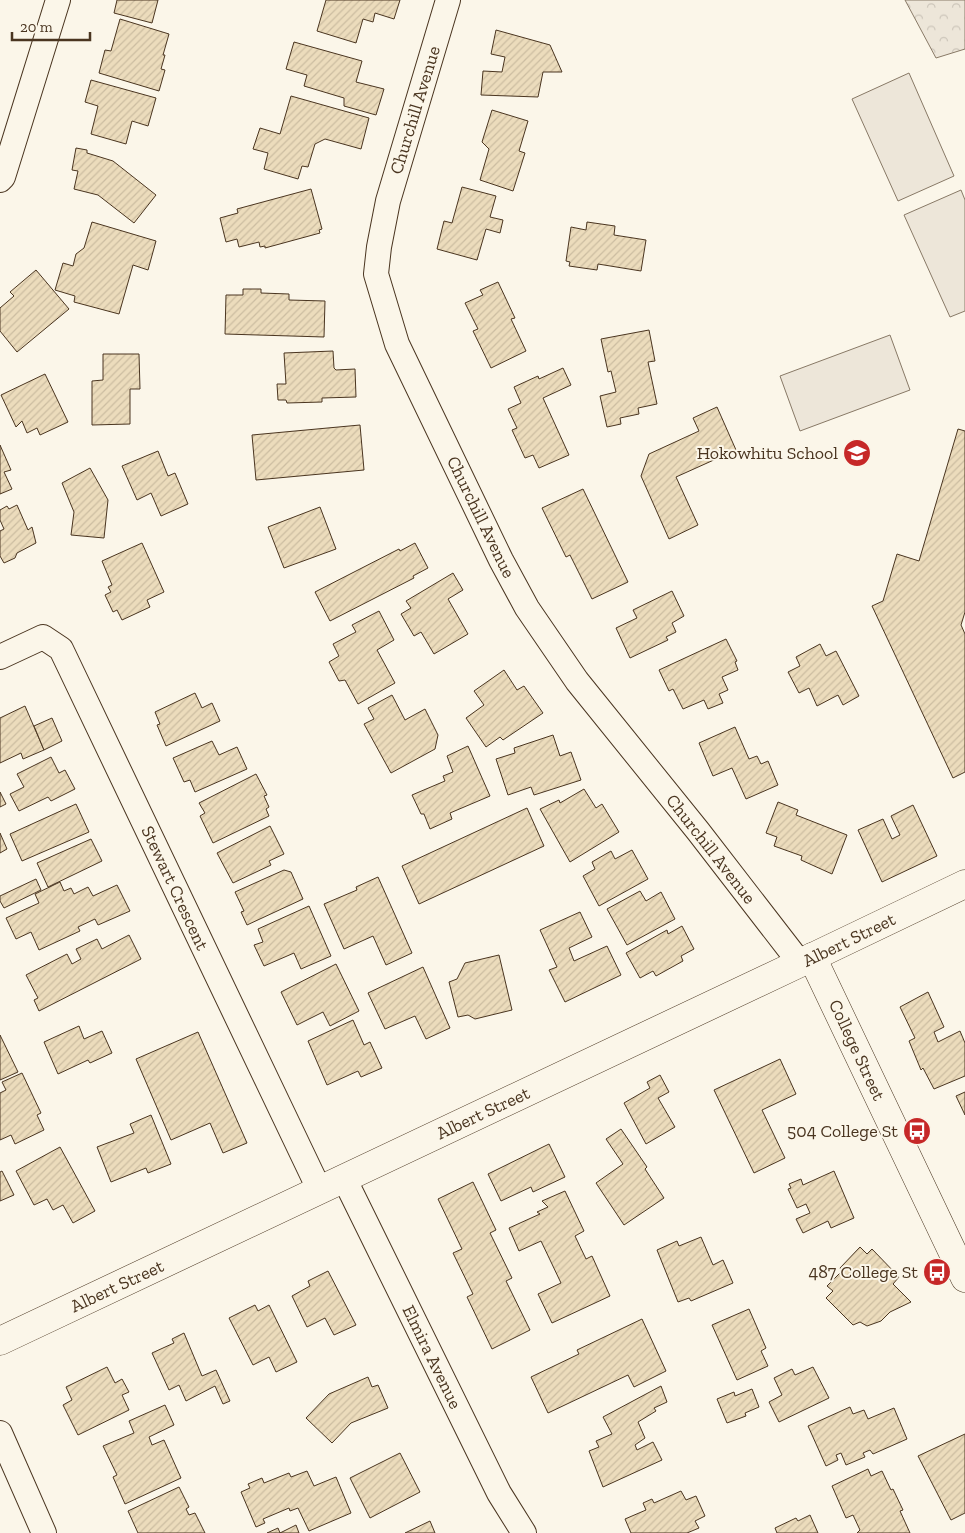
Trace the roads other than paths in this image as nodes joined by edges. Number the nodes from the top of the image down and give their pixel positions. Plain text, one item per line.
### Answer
1 (58, 0) edge
2 (448, 0) edge
3 (0, 180) edge
4 (0, 657) edge
5 (965, 884) edge
6 (806, 960) junction
7 (344, 1178) junction
8 (319, 1189) junction
9 (965, 1278) edge
10 (0, 1341) edge
11 (0, 1433) edge
12 (44, 1533) edge
13 (524, 1533) edge

1 - 3 street
2 - 6 street, Churchill Avenue
4 - 8 street, Stewart Crescent
5 - 6 main road, Albert Street
6 - 7 main road, Albert Street
6 - 9 main road, College Street
7 - 8 main road, Albert Street
7 - 13 street, Elmira Avenue
8 - 10 main road, Albert Street
11 - 12 street

